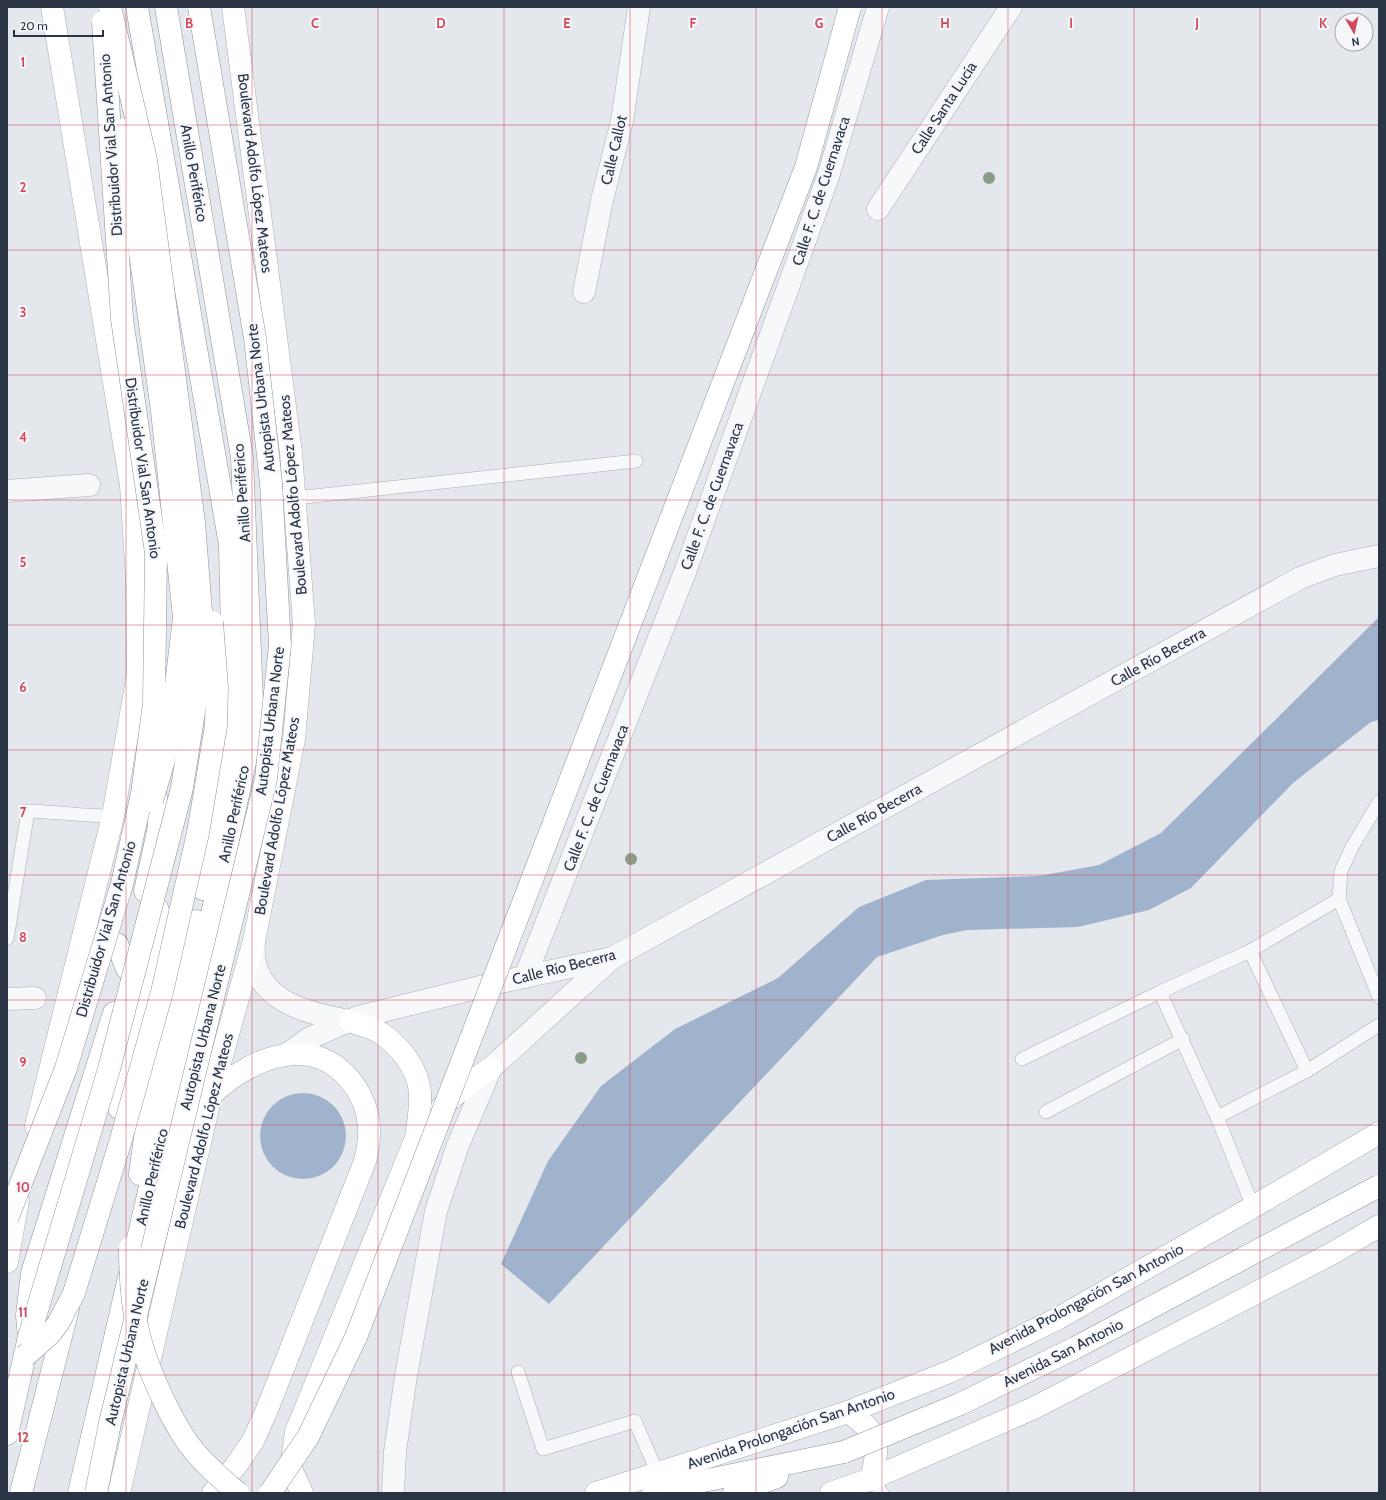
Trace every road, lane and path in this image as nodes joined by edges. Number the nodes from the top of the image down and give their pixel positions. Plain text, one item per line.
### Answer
1 (52, 7) edge
2 (102, 7) edge
3 (112, 7) edge
4 (137, 7) edge
5 (166, 7) edge
6 (200, 7) edge
7 (233, 7) edge
8 (639, 7) edge
9 (850, 7) edge
10 (878, 7) edge
11 (1011, 7) edge
12 (126, 77) junction
13 (878, 210) dead end
14 (584, 292) dead end
15 (636, 461) dead end
16 (89, 485) dead end
17 (7, 491) edge
18 (295, 498) junction
19 (1379, 556) edge
20 (200, 592) junction
21 (184, 617) junction
22 (213, 634) junction
23 (231, 655) junction
24 (155, 789) junction
25 (1379, 802) edge
26 (113, 816) junction
27 (1339, 899) junction
28 (7, 939) edge
29 (254, 942) junction
30 (117, 944) junction
31 (1250, 951) junction
32 (612, 958) junction
33 (127, 970) junction
34 (525, 977) junction
35 (1160, 992) junction
36 (1379, 997) edge
37 (35, 998) dead end
38 (7, 999) edge
39 (350, 1021) junction
40 (1379, 1025) edge
41 (1183, 1039) junction
42 (286, 1055) junction
43 (1022, 1059) dead end
44 (66, 1068) junction
45 (491, 1068) junction
46 (1307, 1071) junction
47 (211, 1095) junction
48 (1046, 1112) dead end
49 (1218, 1117) junction
50 (1379, 1133) edge
51 (161, 1137) junction
52 (416, 1138) junction
53 (1379, 1186) edge
54 (185, 1206) junction
55 (1253, 1207) junction
56 (10, 1220) edge
57 (1379, 1226) edge
58 (7, 1262) edge
59 (27, 1346) junction
60 (518, 1372) dead end
61 (848, 1412) junction
62 (7, 1434) edge
63 (844, 1452) junction
64 (656, 1484) edge
65 (876, 1486) edge
66 (21, 1493) edge
67 (79, 1493) edge
68 (96, 1493) edge
69 (119, 1493) edge
70 (213, 1493) edge
71 (238, 1493) edge
72 (270, 1493) edge
73 (302, 1493) edge
74 (393, 1493) edge
75 (596, 1493) edge
76 (734, 1493) edge
77 (831, 1493) edge

1 - 26 main road
2 - 44 main road, Distribuidor Vial San Antonio, bridge
3 - 12 main road, bridge
3 - 66 main road
4 - 23 main road
5 - 51 main road, Anillo Periférico
6 - 68 main road, Autopista Urbana Norte, bridge
7 - 18 main road, Boulevard Adolfo López Mateos
8 - 14 street, Calle Callot
9 - 72 main road, bridge
10 - 34 street, Calle F. C. de Cuernavaca
11 - 13 street, Calle Santa Lucía
12 - 20 main road, bridge
12 - 21 main road, bridge
12 - 22 main road, bridge
15 - 18 lane
16 - 17 street
18 - 29 main road, Boulevard Adolfo López Mateos
19 - 32 street, Calle Río Becerra
20 - 21 main road, bridge
20 - 59 main road, bridge
21 - 24 main road, bridge
22 - 23 main road
22 - 59 main road, bridge
23 - 71 main road, bridge
24 - 30 main road, bridge
24 - 33 main road
25 - 27 lane
26 - 28 lane
26 - 56 main road
27 - 31 lane
27 - 36 lane
29 - 39 street, Calle Río Becerra
29 - 47 main road, Boulevard Adolfo López Mateos
30 - 33 main road
30 - 44 main road
31 - 35 lane
31 - 46 lane
32 - 34 street, Calle Río Becerra
32 - 45 street
33 - 59 main road
34 - 39 street, Calle Río Becerra
35 - 41 lane
35 - 43 lane
37 - 38 street
39 - 42 street, Calle Río Becerra
39 - 52 main road
40 - 46 lane
41 - 48 lane
41 - 49 lane
42 - 47 main road
42 - 70 main road
44 - 56 main road, Distribuidor Vial San Antonio, bridge
45 - 52 main road
45 - 74 street
46 - 49 lane
47 - 54 main road, Boulevard Adolfo López Mateos
49 - 55 lane
50 - 55 main road, Avenida Prolongación San Antonio
51 - 54 main road
51 - 67 main road, Anillo Periférico
52 - 73 main road
53 - 63 main road, Avenida San Antonio, bridge
54 - 69 main road, Boulevard Adolfo López Mateos
55 - 61 main road, Avenida Prolongación San Antonio
56 - 58 main road
57 - 65 main road
59 - 62 main road
60 - 64 lane
61 - 64 main road, Avenida Prolongación San Antonio
61 - 65 main road
63 - 64 main road
63 - 76 main road, Avenida San Antonio
64 - 75 main road, Avenida Prolongación San Antonio
65 - 77 main road

